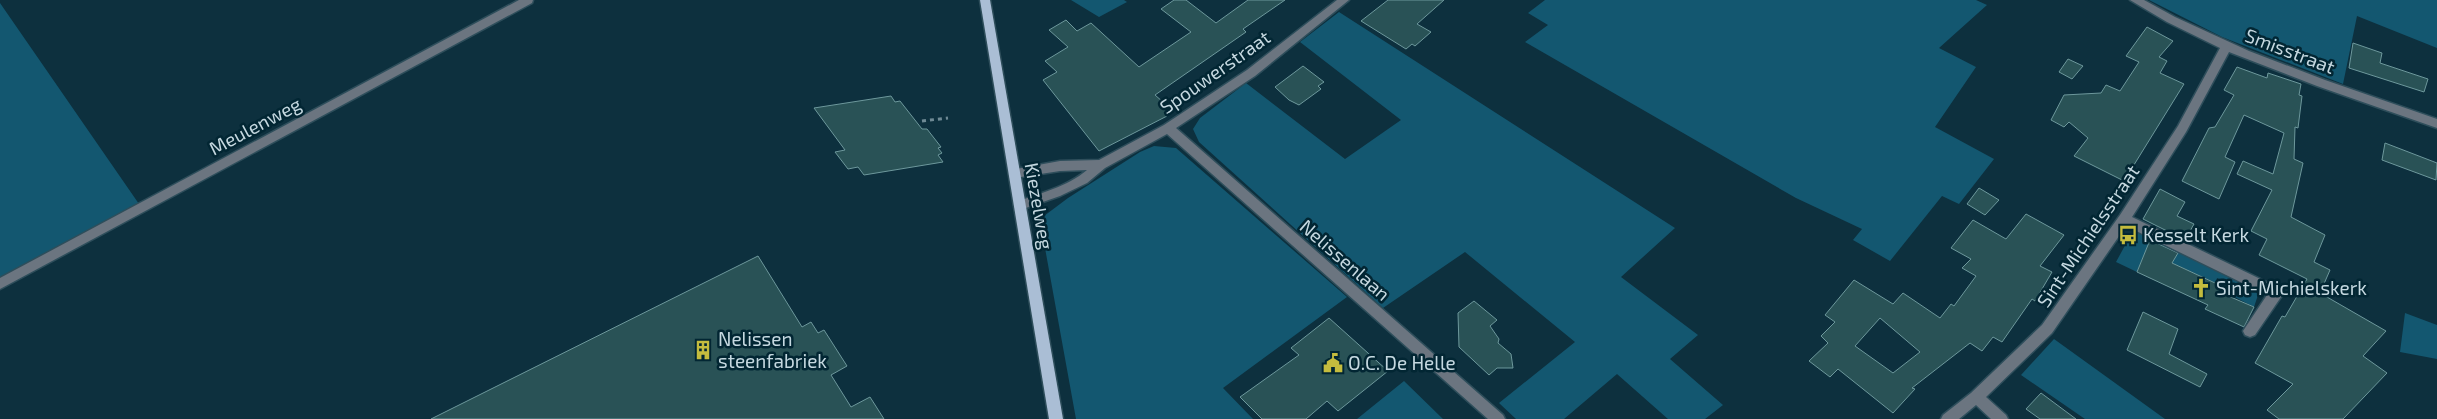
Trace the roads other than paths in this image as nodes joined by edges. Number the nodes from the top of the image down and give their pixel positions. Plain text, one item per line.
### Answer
1 (528, 0) edge
2 (985, 0) edge
3 (1344, 0) edge
4 (2135, 0) edge
5 (2226, 47) junction
6 (2437, 124) edge
7 (1168, 128) junction
8 (1101, 164) junction
9 (1015, 173) junction
10 (1020, 205) junction
11 (2124, 219) junction
12 (0, 284) edge
13 (2250, 331) dead end
14 (1976, 397) junction
15 (1056, 419) edge
16 (1498, 419) edge
17 (1948, 419) edge
18 (2000, 419) edge

1 - 12 street, Meulenweg
2 - 9 main road, Kiezelweg
3 - 7 street, Spouwerstraat
4 - 5 street, Smisstraat
5 - 6 street, Smisstraat
5 - 11 street, Sint-Michielsstraat
7 - 8 street, Spouwerstraat
7 - 16 street, Nelissenlaan
8 - 9 street, Spouwerstraat
8 - 10 street, Spouwerstraat
9 - 10 main road, Kiezelweg
10 - 15 main road, Kiezelweg
11 - 13 street
11 - 14 street, Sint-Michielsstraat
14 - 17 street, Sint-Michielsstraat
14 - 18 street

